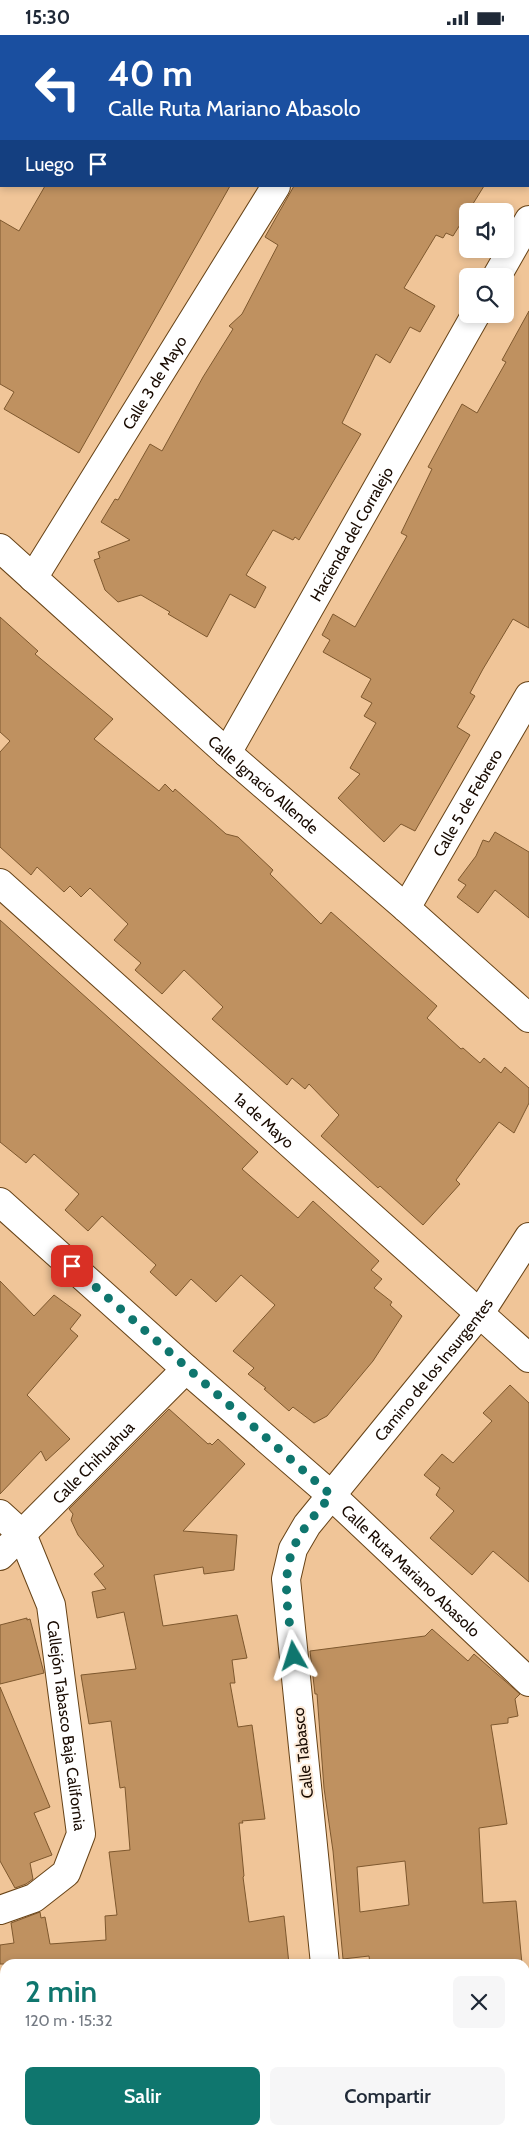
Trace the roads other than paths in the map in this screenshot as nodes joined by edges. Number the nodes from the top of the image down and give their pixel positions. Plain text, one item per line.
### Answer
1 (275, 187) edge
2 (529, 220) edge
3 (502, 268) edge
4 (471, 323) edge
5 (0, 548) edge
6 (33, 578) junction
7 (529, 696) edge
8 (227, 753) junction
9 (0, 883) edge
10 (406, 908) junction
11 (529, 1017) edge
12 (0, 1201) edge
13 (529, 1237) edge
14 (480, 1313) junction
15 (529, 1358) edge
16 (186, 1369) junction
17 (331, 1495) junction
18 (0, 1514) edge
19 (22, 1534) junction
20 (0, 1556) edge
21 (529, 1682) edge
22 (0, 1910) edge
23 (324, 1959) edge

1 - 6 street, Calle 3 de Mayo
2 - 3 street
4 - 8 street, Hacienda del Corralejo
5 - 6 street, Calle Ignacio Allende
6 - 8 street, Calle Ignacio Allende
7 - 10 street, Calle 5 de Febrero
8 - 10 street, Calle Ignacio Allende
9 - 14 street, 1a de Mayo
10 - 11 street, Calle Ignacio Allende
12 - 16 street, Calle Ruta Mariano Abasolo
13 - 14 street, Camino de los Insurgentes
14 - 15 street, 1a de Mayo
14 - 17 street, Camino de los Insurgentes
16 - 17 street, Calle Ruta Mariano Abasolo
16 - 19 street, Calle Chihuahua
17 - 21 street, Calle Ruta Mariano Abasolo
17 - 23 street, Calle Tabasco
18 - 19 street
19 - 20 street, Calle Chihuahua
19 - 22 street, Callejón Tabasco Baja California

